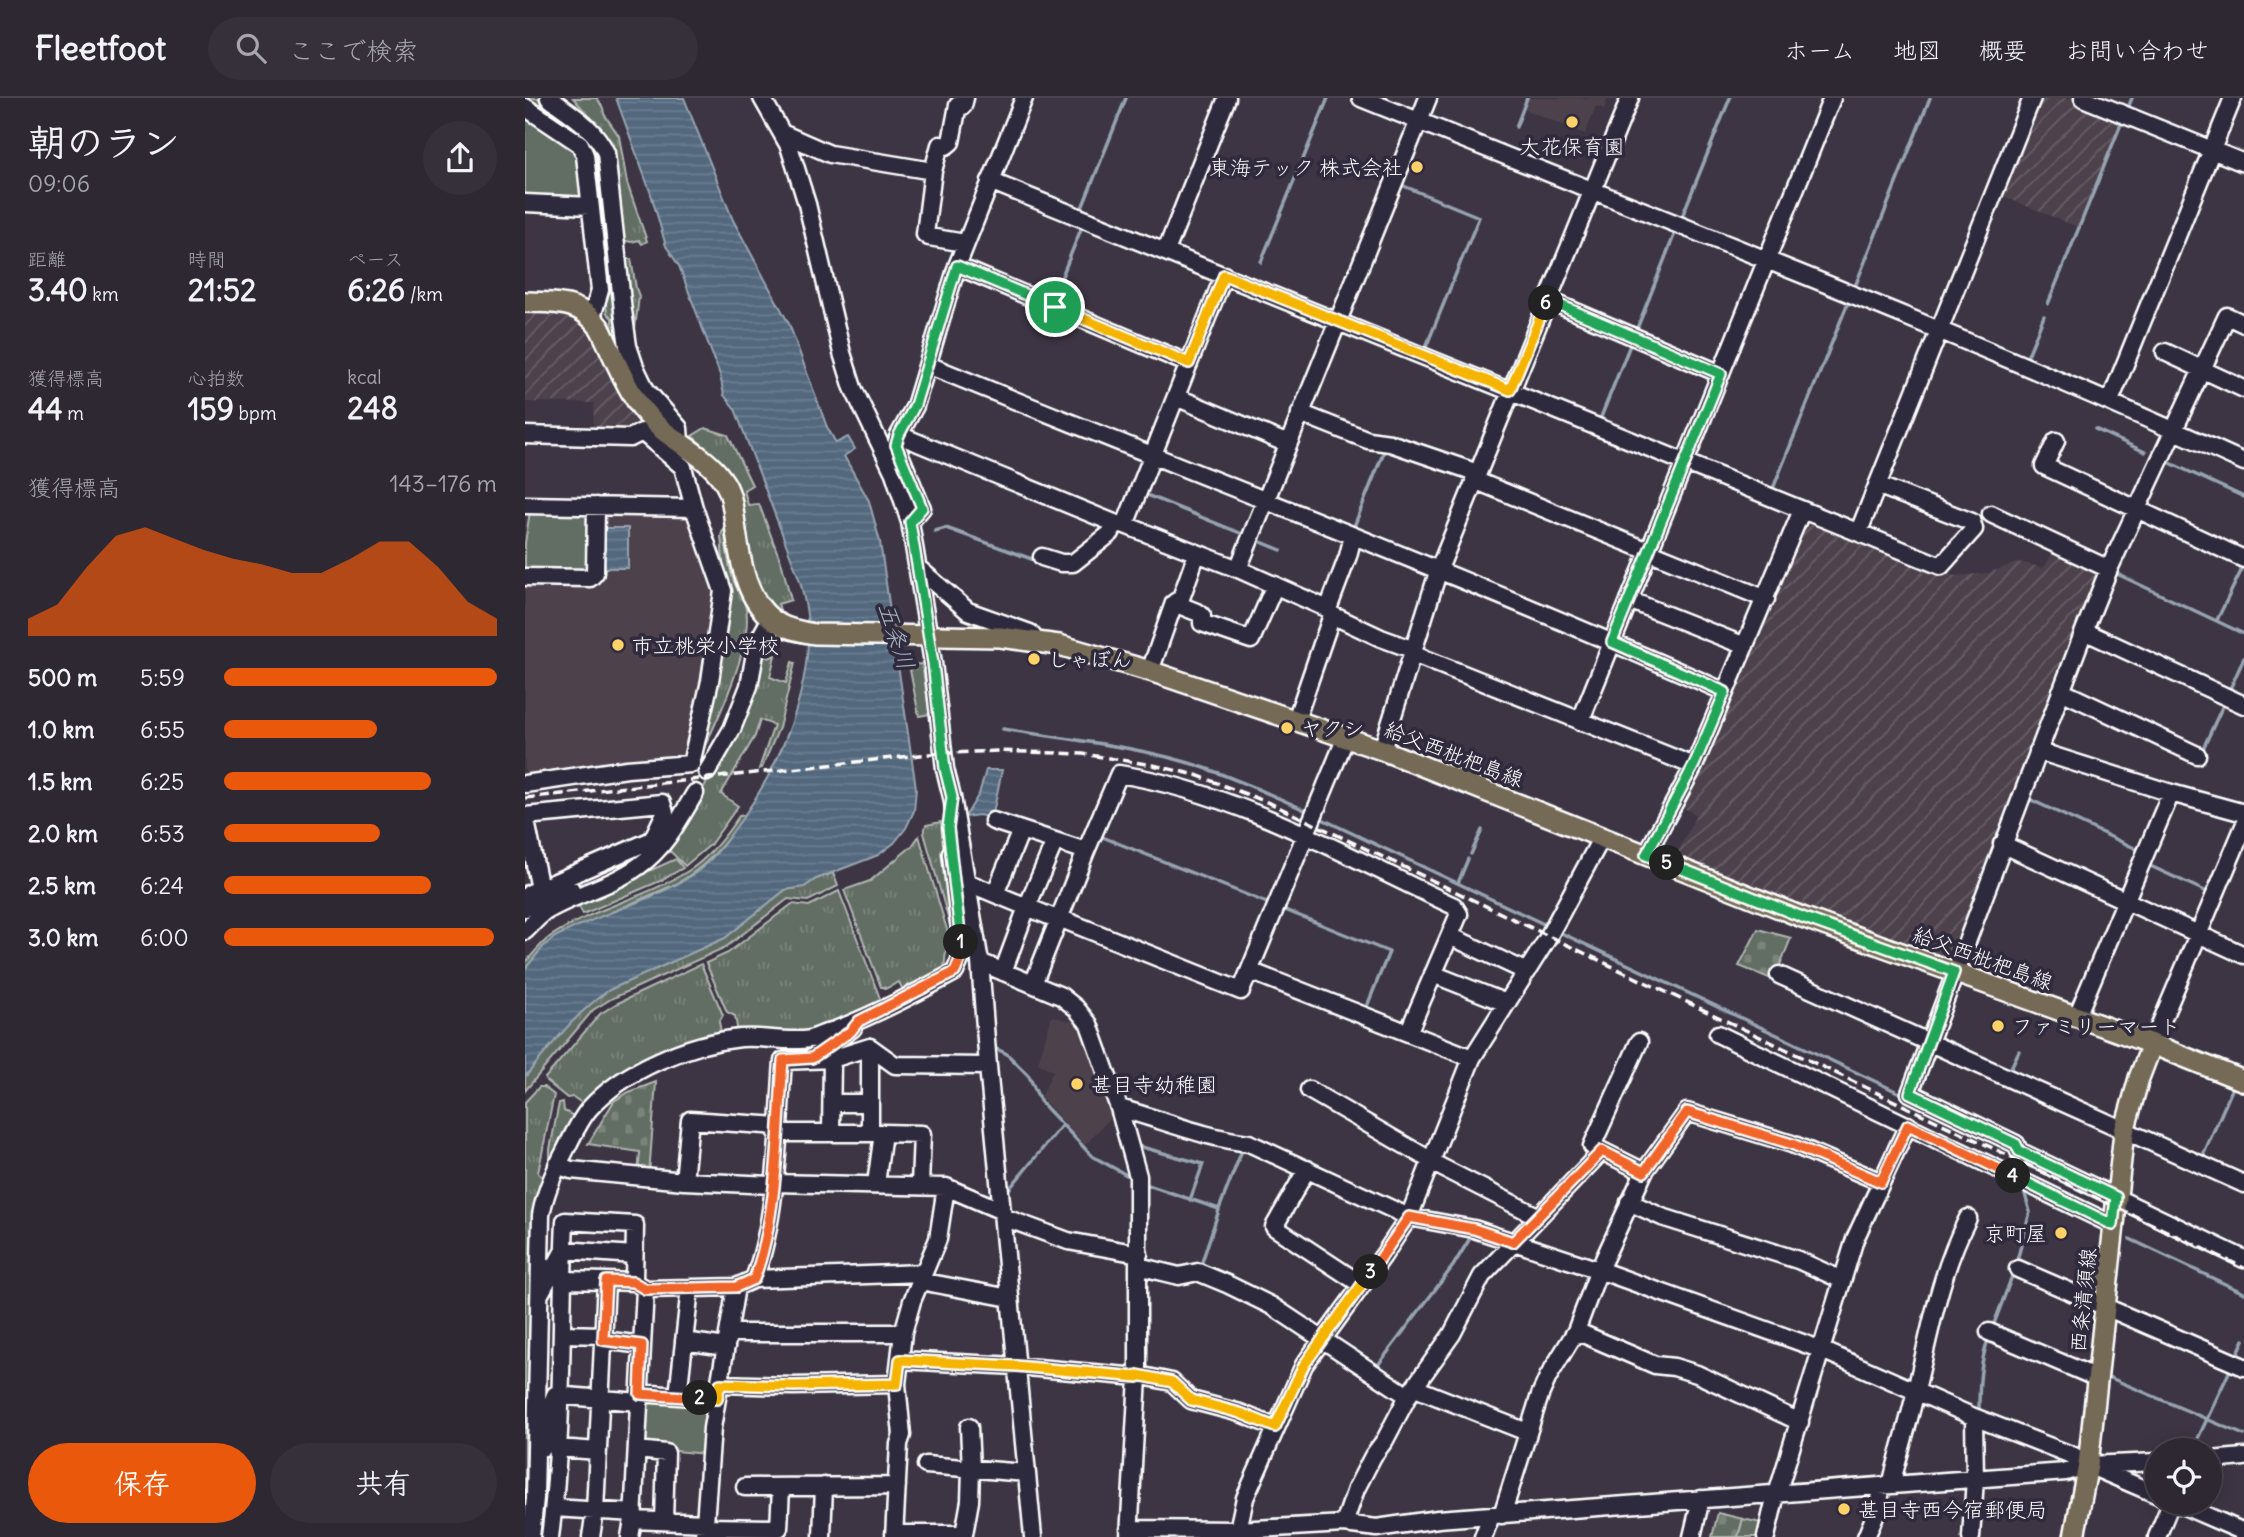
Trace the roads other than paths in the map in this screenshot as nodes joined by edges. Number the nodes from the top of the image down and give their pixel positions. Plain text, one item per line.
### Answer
1 (549, 98) edge
2 (762, 98) edge
3 (965, 98) edge
4 (1024, 98) edge
5 (1227, 98) edge
6 (1361, 98) edge
7 (1428, 98) edge
8 (1630, 98) edge
9 (1832, 98) edge
10 (2032, 98) edge
11 (2083, 98) edge
12 (2233, 98) edge
13 (525, 107) edge
14 (1418, 121) junction
15 (782, 133) junction
16 (2211, 149) junction
17 (2244, 163) edge
18 (933, 171) junction
19 (991, 181) junction
20 (1593, 191) junction
21 (525, 203) edge
22 (590, 206) junction
23 (965, 243) junction
24 (1166, 251) junction
25 (1767, 261) junction
26 (957, 266) junction
27 (1224, 275) junction
28 (1548, 300) junction
29 (525, 302) edge
30 (592, 317) junction
31 (1338, 321) junction
32 (2244, 324) edge
33 (1940, 331) junction
34 (2165, 352) dead end
35 (1189, 363) junction
36 (928, 365) junction
37 (2201, 369) junction
38 (1721, 374) junction
39 (2244, 389) edge
40 (1510, 390) junction
41 (1176, 397) junction
42 (2110, 401) junction
43 (1300, 413) junction
44 (2173, 430) junction
45 (525, 435) edge
46 (899, 435) junction
47 (2056, 440) dead end
48 (680, 443) junction
49 (1288, 444) junction
50 (1152, 456) junction
51 (1686, 462) junction
52 (2244, 462) edge
53 (1476, 476) junction
54 (1877, 485) junction
55 (1265, 501) junction
56 (525, 505) edge
57 (596, 506) junction
58 (694, 508) junction
59 (1803, 510) junction
60 (2136, 510) junction
61 (1991, 514) dead end
62 (910, 522) junction
63 (1120, 524) junction
64 (1859, 531) junction
65 (1353, 536) junction
66 (1649, 551) junction
67 (1197, 553) junction
68 (1042, 557) dead end
69 (2244, 559) edge
70 (917, 567) junction
71 (1238, 569) junction
72 (1439, 569) junction
73 (2109, 569) junction
74 (525, 577) edge
75 (1275, 585) junction
76 (1766, 599) junction
77 (1629, 600) junction
78 (1174, 603) junction
79 (1330, 612) junction
80 (775, 621) junction
81 (2084, 631) junction
82 (923, 637) junction
83 (1037, 642) junction
84 (1612, 642) junction
85 (1745, 646) junction
86 (1414, 652) junction
87 (1150, 671) junction
88 (2061, 691) junction
89 (1725, 692) junction
90 (2244, 705) edge
91 (1296, 720) junction
92 (1580, 722) junction
93 (1346, 737) junction
94 (1382, 750) junction
95 (2038, 751) junction
96 (2197, 755) dead end
97 (1694, 765) junction
98 (707, 772) dead end
99 (525, 784) edge
100 (695, 793) dead end
101 (2171, 793) junction
102 (952, 797) junction
103 (2244, 813) edge
104 (525, 816) edge
105 (993, 821) dead end
106 (2244, 826) edge
107 (1021, 830) junction
108 (1305, 836) junction
109 (1602, 837) junction
110 (1055, 841) junction
111 (2002, 844) junction
112 (1086, 851) junction
113 (1646, 855) junction
114 (966, 882) junction
115 (597, 888) junction
116 (995, 894) junction
117 (529, 896) edge
118 (2125, 901) junction
119 (1027, 907) junction
120 (1059, 919) junction
121 (525, 931) edge
122 (2197, 934) junction
123 (1450, 936) junction
124 (2244, 955) edge
125 (980, 962) junction
126 (1250, 971) junction
127 (1527, 971) junction
128 (1003, 972) junction
129 (1954, 972) junction
130 (1433, 974) junction
131 (1779, 975) dead end
132 (1033, 984) junction
133 (1506, 1003) junction
134 (2077, 1016) junction
135 (859, 1021) junction
136 (1408, 1033) junction
137 (1718, 1034) dead end
138 (1639, 1042) dead end
139 (1929, 1043) junction
140 (2152, 1044) junction
141 (870, 1047) junction
142 (812, 1058) junction
143 (1472, 1058) junction
144 (832, 1059) junction
145 (988, 1066) junction
146 (2244, 1081) edge
147 (1310, 1090) dead end
148 (832, 1102) junction
149 (870, 1103) junction
150 (1119, 1108) junction
151 (1908, 1125) junction
152 (777, 1129) junction
153 (2124, 1132) junction
154 (831, 1133) junction
155 (876, 1133) junction
156 (1602, 1151) junction
157 (1431, 1161) junction
158 (557, 1165) junction
159 (1307, 1169) junction
160 (1644, 1172) junction
161 (684, 1181) junction
162 (1881, 1182) junction
163 (774, 1184) junction
164 (2244, 1184) edge
165 (876, 1185) junction
166 (920, 1185) junction
167 (946, 1187) junction
168 (2116, 1197) junction
169 (1629, 1202) junction
170 (1003, 1214) junction
171 (1409, 1217) junction
172 (1539, 1217) junction
173 (1968, 1218) dead end
174 (2113, 1225) junction
175 (1513, 1242) junction
176 (564, 1250) junction
177 (634, 1255) junction
178 (2244, 1259) edge
179 (1139, 1260) junction
180 (2018, 1269) dead end
181 (1599, 1270) junction
182 (922, 1277) junction
183 (754, 1279) junction
184 (563, 1280) junction
185 (1842, 1280) junction
186 (606, 1281) junction
187 (1362, 1285) junction
188 (639, 1286) junction
189 (736, 1287) junction
190 (690, 1288) junction
191 (538, 1298) junction
192 (1010, 1298) junction
193 (2105, 1306) junction
194 (1576, 1331) junction
195 (1989, 1332) dead end
196 (903, 1333) junction
197 (562, 1334) junction
198 (603, 1338) junction
199 (727, 1340) junction
200 (684, 1341) junction
201 (1322, 1341) junction
202 (642, 1345) junction
203 (1822, 1350) junction
204 (900, 1360) junction
205 (1016, 1366) junction
206 (2244, 1367) edge
207 (1138, 1376) junction
208 (2097, 1378) junction
209 (897, 1384) junction
210 (1916, 1391) junction
211 (718, 1392) junction
212 (1412, 1392) junction
213 (561, 1395) junction
214 (678, 1396) junction
215 (639, 1398) junction
216 (600, 1399) junction
217 (1974, 1417) junction
218 (1800, 1422) junction
219 (969, 1427) dead end
220 (1275, 1427) junction
221 (1527, 1432) junction
222 (558, 1448) junction
223 (637, 1450) junction
224 (598, 1451) junction
225 (2244, 1457) edge
226 (2222, 1459) edge
227 (2145, 1463) edge
228 (926, 1465) dead end
229 (2088, 1465) junction
230 (964, 1469) junction
231 (535, 1472) junction
232 (1027, 1473) junction
233 (1975, 1479) junction
234 (1886, 1485) junction
235 (824, 1486) junction
236 (897, 1486) junction
237 (745, 1488) dead end
238 (781, 1488) junction
239 (2145, 1489) edge
240 (1777, 1494) junction
241 (535, 1498) junction
242 (1701, 1499) junction
243 (554, 1508) junction
244 (595, 1510) junction
245 (2166, 1515) edge
246 (2205, 1515) edge
247 (634, 1516) junction
248 (1497, 1516) junction
249 (664, 1521) junction
250 (1344, 1524) junction
251 (705, 1529) edge
252 (1231, 1532) edge
253 (1376, 1532) edge
254 (2244, 1532) edge
255 (1129, 1533) edge
256 (1272, 1533) edge
257 (894, 1535) edge
258 (531, 1537) edge
259 (539, 1537) edge
260 (550, 1537) edge
261 (591, 1537) edge
262 (630, 1537) edge
263 (822, 1537) edge
264 (1033, 1537) edge
265 (1483, 1537) edge
266 (1692, 1537) edge
267 (1766, 1537) edge
268 (1866, 1537) edge
269 (1971, 1537) edge
270 (2075, 1537) edge
271 (2157, 1537) edge

1 - 48 street
2 - 15 street
3 - 18 street
4 - 19 street
5 - 24 street
6 - 14 street
7 - 14 street
8 - 20 street
9 - 25 street
10 - 33 street
11 - 16 street
12 - 16 street
13 - 22 street
14 - 20 street
14 - 31 street
15 - 18 street
15 - 62 street
16 - 17 street
16 - 42 street
18 - 23 street
19 - 23 street
19 - 24 street
20 - 25 street
20 - 28 street
21 - 22 street
22 - 30 street
23 - 26 street
24 - 27 street
25 - 33 street
25 - 38 street
26 - 35 street
26 - 36 street
27 - 31 street
27 - 35 street
28 - 38 street
28 - 40 street
29 - 30 main road
30 - 48 main road
31 - 40 street
31 - 43 street
32 - 37 street
33 - 42 street
33 - 54 street
34 - 37 street
35 - 41 street
36 - 46 street
36 - 50 street
37 - 39 street
37 - 44 street
38 - 51 street
40 - 51 street
40 - 53 street
41 - 49 street
41 - 50 street
42 - 44 street
43 - 49 street
43 - 53 street
44 - 52 street
44 - 60 street
45 - 58 street
46 - 62 street
46 - 63 street
47 - 60 street
48 - 80 main road
49 - 55 street
50 - 55 street
50 - 63 street
51 - 59 street
51 - 66 street
53 - 66 street
53 - 72 street
54 - 64 street
54 - 64 street
55 - 65 street
55 - 71 street
56 - 57 street
57 - 58 street
57 - 74 street
58 - 99 street
59 - 64 street
59 - 76 street
60 - 69 street
60 - 73 street
61 - 73 street
62 - 70 street
63 - 67 street
63 - 68 street
65 - 72 street
65 - 79 street
66 - 76 street
66 - 77 street
67 - 71 street
67 - 78 street
70 - 82 street
70 - 83 street
71 - 75 street
72 - 84 street
72 - 86 street
73 - 81 street
75 - 78 street
75 - 79 street
76 - 85 street
77 - 84 street
77 - 85 street
78 - 87 street
79 - 86 street
79 - 91 street
80 - 82 main road, 給父西枇杷島線
80 - 98 street
81 - 88 street
81 - 90 street
82 - 83 main road, 給父西枇杷島線
82 - 102 street
83 - 87 main road, 給父西枇杷島線
84 - 89 street
84 - 92 street
85 - 89 street
86 - 92 street
86 - 94 street
87 - 91 main road, 給父西枇杷島線
88 - 95 street
88 - 96 street
89 - 97 street
91 - 93 main road, 給父西枇杷島線
92 - 97 street
93 - 94 main road, 給父西枇杷島線
93 - 108 street
94 - 109 main road, 給父西枇杷島線
95 - 101 street
95 - 111 street
97 - 113 street
100 - 115 street
101 - 103 street
101 - 118 street
102 - 114 street
102 - 135 street
104 - 117 street
104 - 117 street
105 - 107 street
106 - 122 street
107 - 110 street
107 - 116 street
108 - 112 street
108 - 123 street
108 - 126 street
109 - 113 main road, 給父西枇杷島線
109 - 127 street
110 - 112 street
110 - 119 street
111 - 118 street
111 - 129 street
112 - 120 street
113 - 129 main road, 給父西枇杷島線
114 - 116 street
114 - 125 street
115 - 117 street
115 - 121 street
116 - 119 street
118 - 122 street
118 - 134 street
119 - 120 street
119 - 128 street
120 - 126 street
120 - 132 street
122 - 124 street
122 - 140 street
123 - 127 street
123 - 130 street
125 - 128 street
125 - 145 street
126 - 136 street
127 - 133 street
128 - 132 street
129 - 134 main road, 給父西枇杷島線
129 - 139 street
130 - 133 street
130 - 136 street
131 - 139 street
132 - 150 street
133 - 143 street
134 - 140 main road, 給父西枇杷島線
135 - 142 street
135 - 158 street
136 - 143 street
137 - 151 street
138 - 156 street
139 - 153 street
139 - 168 street
140 - 146 main road
140 - 153 main road, 西条清須線
141 - 144 street
141 - 145 street
141 - 149 street
142 - 144 street
142 - 152 street
143 - 157 street
144 - 148 street
145 - 170 street
147 - 157 street
148 - 149 street
148 - 154 street
149 - 155 street
150 - 159 street
150 - 179 street
151 - 162 street
151 - 174 street
152 - 154 street
152 - 161 street
152 - 163 street
153 - 164 street
153 - 168 main road, 西条清須線
154 - 155 street
155 - 165 street
155 - 166 street
156 - 160 street
156 - 172 street
157 - 171 street
157 - 172 street
158 - 161 street
158 - 191 street
159 - 171 street
159 - 187 street
160 - 162 street
160 - 169 street
161 - 163 street
162 - 185 street
163 - 165 street
163 - 183 street
165 - 166 street
166 - 167 street
167 - 170 street
167 - 182 street
168 - 174 main road, 西条清須線
168 - 178 street
169 - 181 street
169 - 185 street
170 - 179 street
170 - 192 street
171 - 175 street
171 - 187 street
172 - 175 street
173 - 210 street
174 - 193 main road, 西条清須線
175 - 181 street
175 - 212 street
176 - 177 street
176 - 177 street
176 - 184 street
176 - 191 street
177 - 188 street
179 - 201 street
179 - 207 street
180 - 193 street
181 - 194 street
181 - 203 street
182 - 183 street
182 - 192 street
182 - 196 street
183 - 189 street
184 - 186 street
184 - 197 street
185 - 203 street
186 - 188 street
186 - 198 street
187 - 201 street
188 - 190 street
188 - 202 street
189 - 190 street
189 - 199 street
190 - 200 street
191 - 231 street
192 - 205 street
193 - 206 street
193 - 208 main road, 西条清須線
194 - 218 street
194 - 221 street
195 - 208 street
196 - 199 street
196 - 204 street
197 - 198 street
197 - 213 street
198 - 202 street
198 - 216 street
199 - 200 street
199 - 211 street
200 - 214 street
201 - 212 street
201 - 220 street
202 - 215 street
203 - 210 street
203 - 218 street
204 - 205 street
204 - 209 street
205 - 207 street
205 - 232 street
207 - 220 street
207 - 255 street
208 - 229 main road, 西条清須線
209 - 211 street
209 - 236 street
210 - 217 street
210 - 234 street
211 - 214 street
211 - 251 street
212 - 221 street
212 - 250 street
213 - 216 street
213 - 222 street
213 - 231 street
214 - 215 street
215 - 216 street
215 - 223 street
216 - 224 street
217 - 229 street
217 - 233 street
218 - 240 street
219 - 230 street
220 - 252 street
221 - 248 street
222 - 224 street
222 - 243 street
223 - 247 street
223 - 249 street
224 - 244 street
225 - 226 street
227 - 229 street
228 - 230 street
229 - 233 street
229 - 239 street
229 - 270 main road, 西条清須線
230 - 232 street
230 - 257 street
231 - 241 street
232 - 264 street
233 - 234 street
233 - 269 street
234 - 240 street
234 - 268 street
235 - 236 street
235 - 238 street
235 - 263 street
236 - 257 street
237 - 238 street
238 - 251 street
240 - 242 street
240 - 267 street
241 - 258 street
241 - 259 street
242 - 248 street
242 - 266 street
243 - 244 street
243 - 260 street
244 - 247 street
244 - 261 street
245 - 271 street
246 - 254 street
247 - 249 street
247 - 262 street
248 - 253 street
248 - 265 street
249 - 251 street
250 - 253 street
250 - 256 street
252 - 255 street
252 - 256 street

